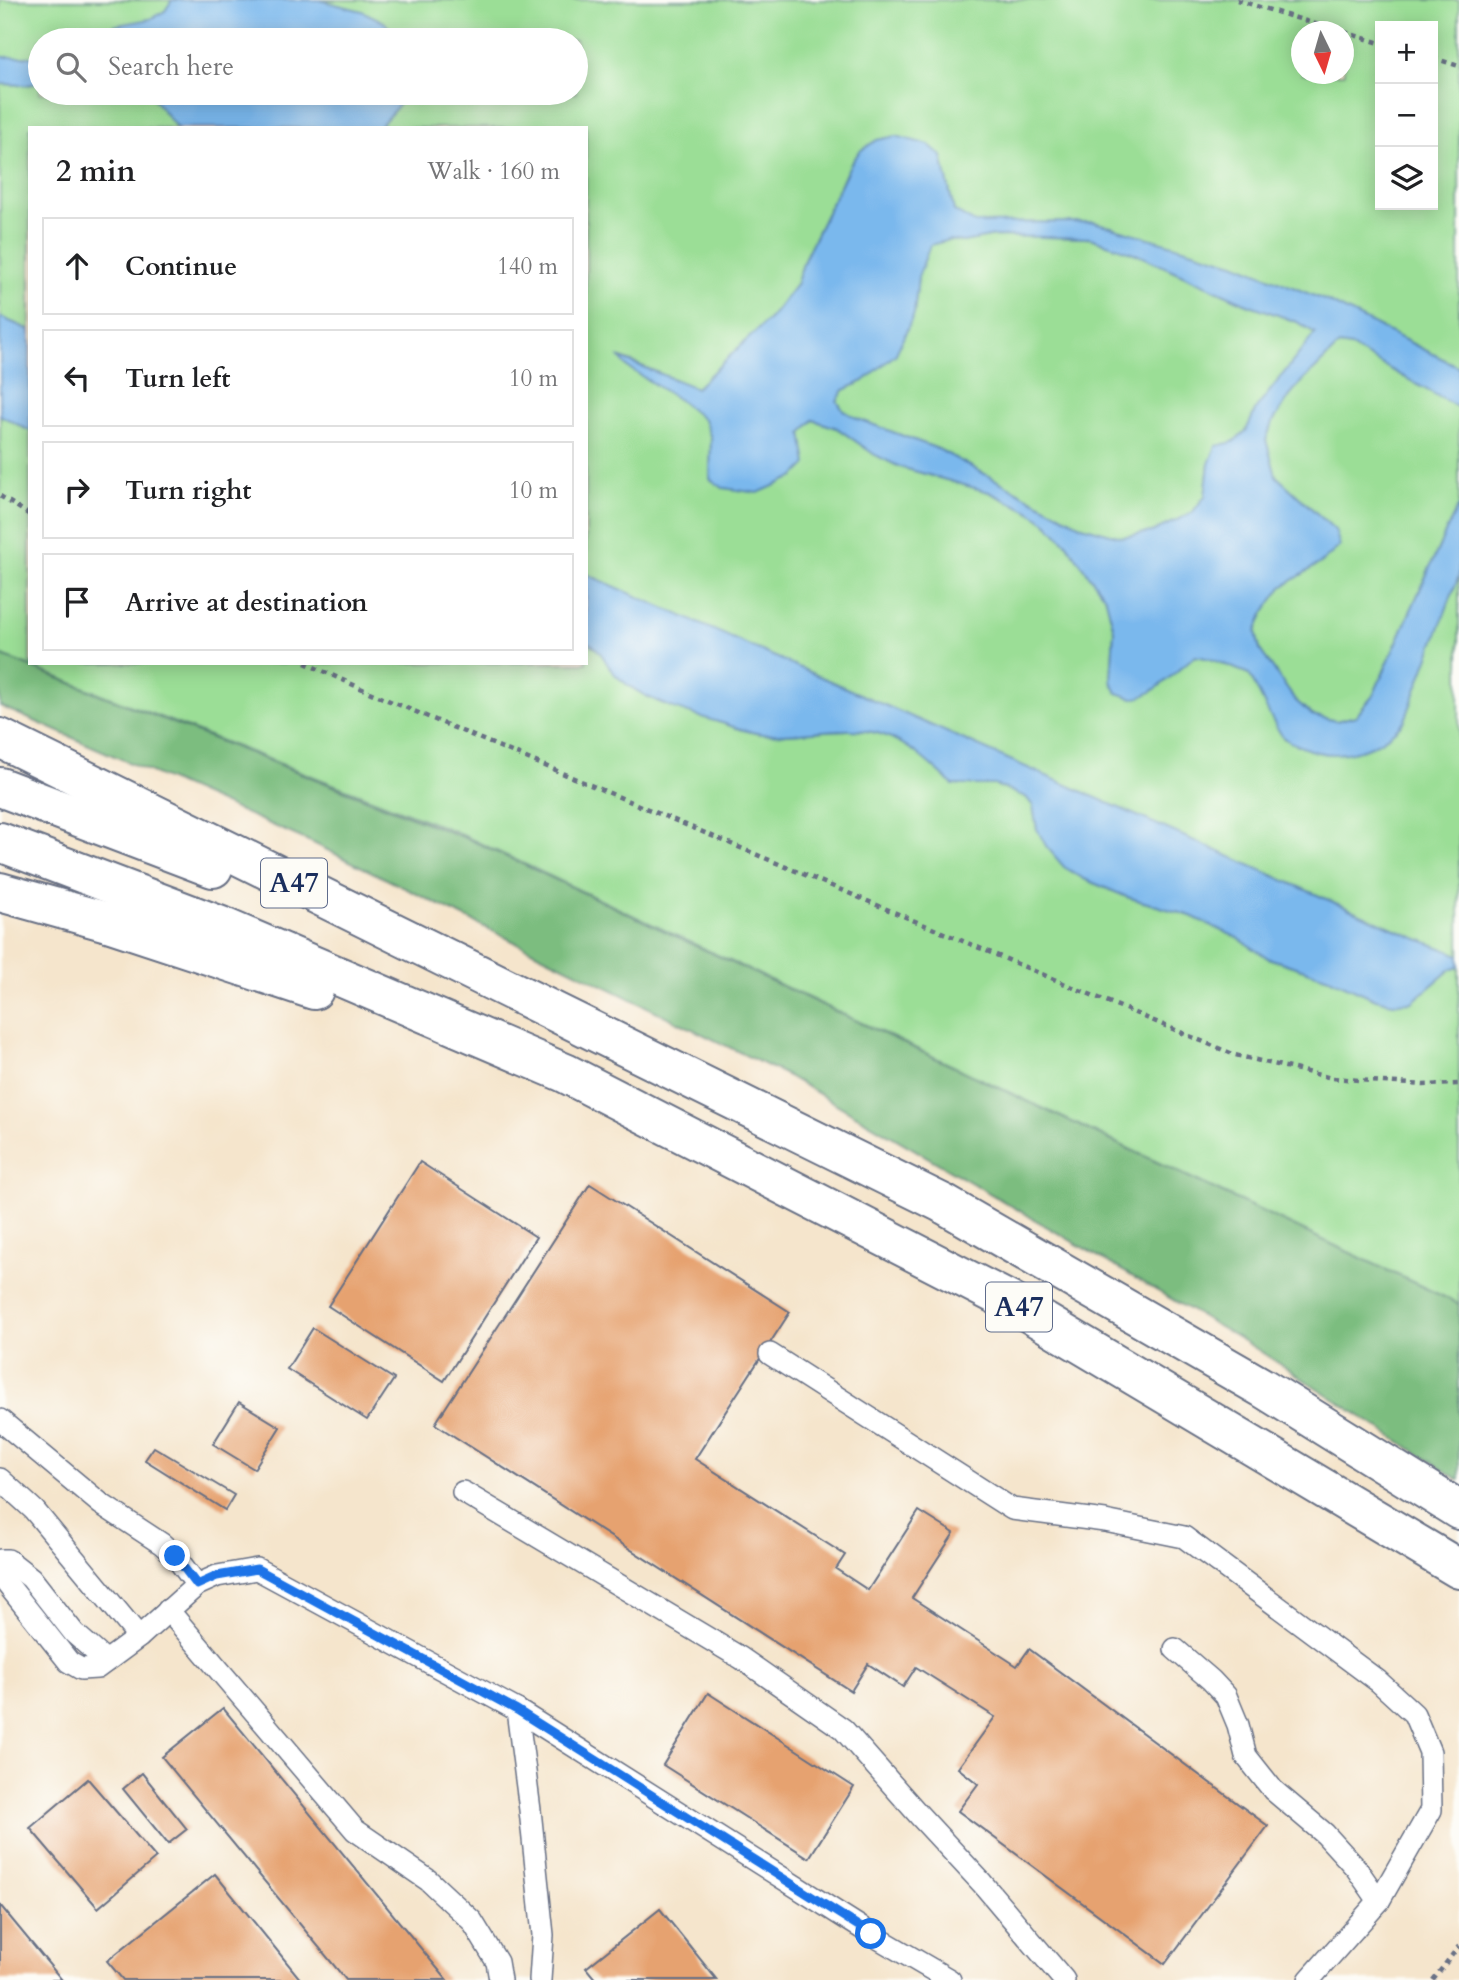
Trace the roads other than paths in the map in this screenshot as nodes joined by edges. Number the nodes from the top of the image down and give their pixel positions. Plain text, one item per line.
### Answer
1 (0, 737) edge
2 (0, 787) edge
3 (0, 842) edge
4 (0, 892) edge
5 (588, 1028) junction
6 (565, 1073) junction
7 (770, 1354) dead end
8 (0, 1420) edge
9 (0, 1479) edge
10 (463, 1492) dead end
11 (1459, 1510) edge
12 (0, 1560) edge
13 (1459, 1569) edge
14 (0, 1575) edge
15 (197, 1585) junction
16 (168, 1610) junction
17 (139, 1637) junction
18 (1175, 1649) dead end
19 (106, 1661) junction
20 (517, 1710) junction
21 (1379, 1901) junction
22 (500, 1980) edge
23 (540, 1980) edge
24 (950, 1980) edge
25 (1064, 1980) edge
26 (1309, 1980) edge

1 - 5 highway, A47
2 - 5 highway, A47
3 - 6 highway, A47
4 - 6 highway, A47
5 - 11 highway, A47
6 - 13 highway, A47
7 - 21 lane
8 - 15 lane
9 - 17 lane
10 - 25 lane
12 - 19 lane
14 - 19 lane
15 - 16 lane
15 - 20 lane
16 - 17 lane
16 - 22 lane
17 - 19 lane
18 - 21 lane
20 - 23 lane
20 - 24 lane
21 - 26 lane

